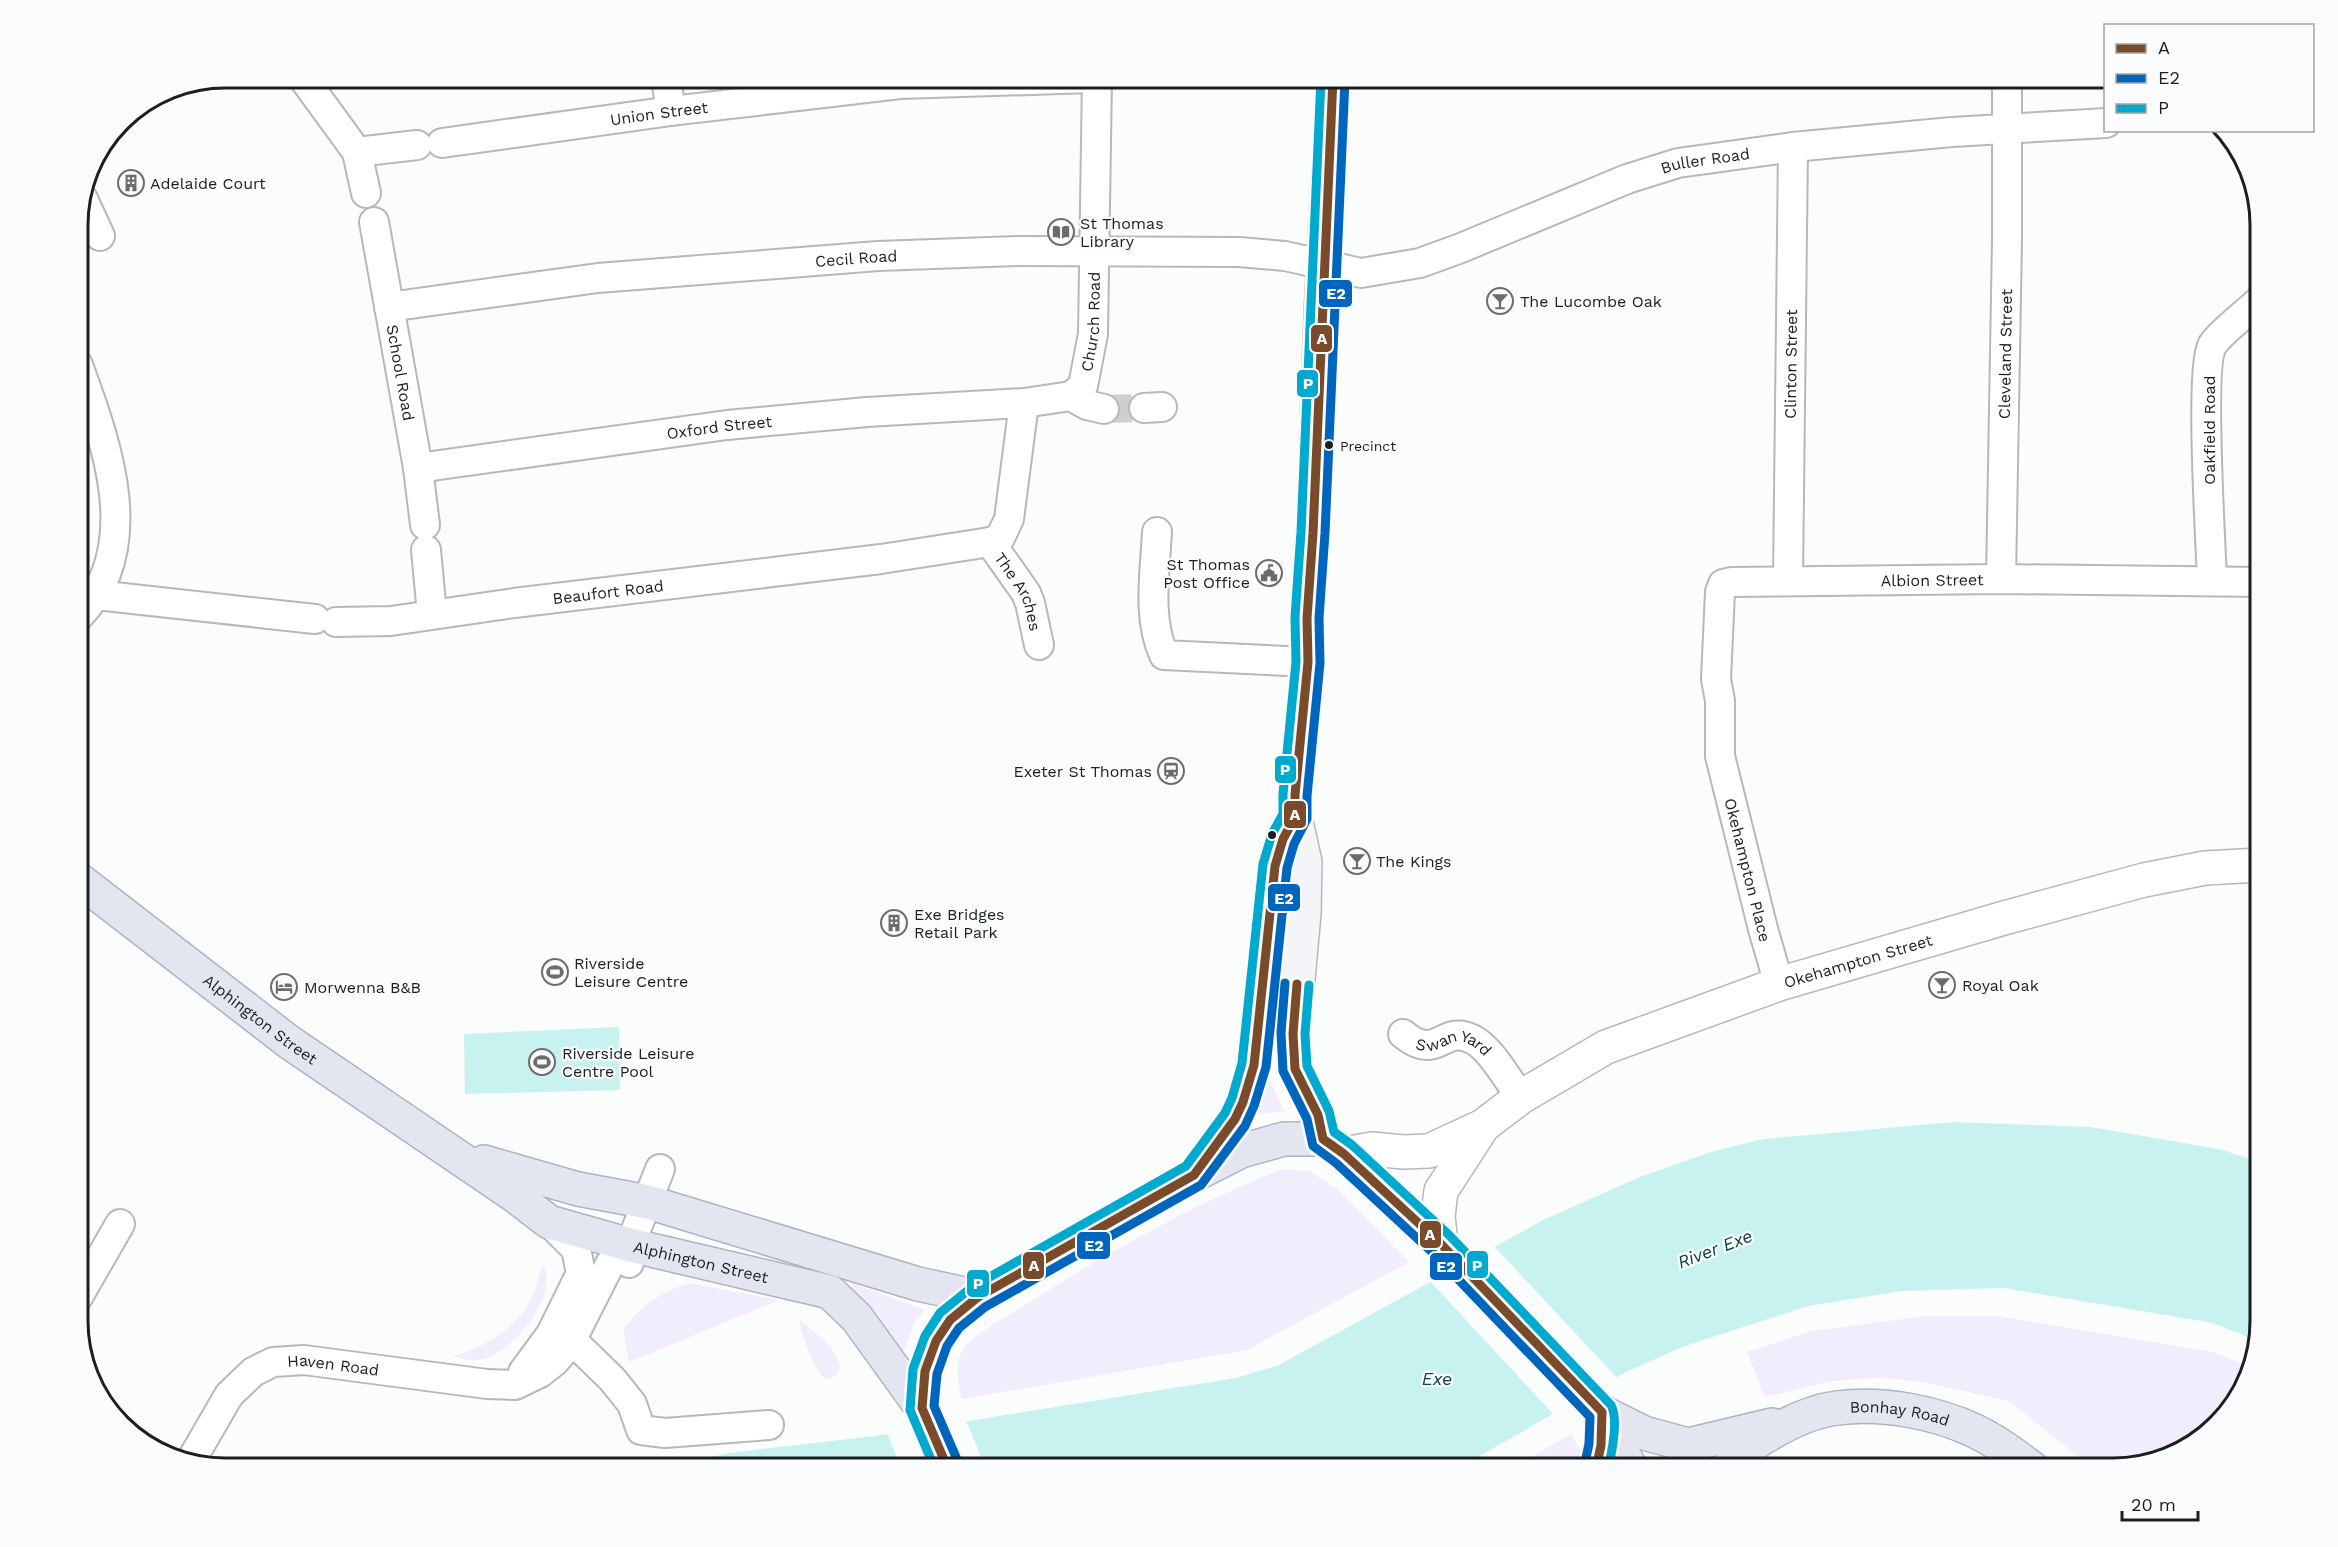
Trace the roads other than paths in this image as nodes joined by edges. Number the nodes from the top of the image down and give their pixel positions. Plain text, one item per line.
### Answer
1 (1332, 88) edge
2 (2007, 88) edge
3 (311, 89) edge
4 (668, 89) edge
5 (860, 89) edge
6 (1095, 89) edge
7 (671, 111) junction
8 (2104, 123) edge
9 (2008, 128) junction
10 (1793, 147) junction
11 (357, 152) junction
12 (366, 193) dead end
13 (89, 214) edge
14 (374, 222) dead end
15 (100, 236) dead end
16 (1095, 253) junction
17 (1323, 265) junction
18 (389, 307) junction
19 (2250, 310) edge
20 (1071, 396) junction
21 (89, 397) edge
22 (1024, 403) junction
23 (1104, 409) tunnel mouth
24 (418, 468) junction
25 (1156, 532) dead end
26 (990, 542) junction
27 (2001, 579) junction
28 (1788, 580) junction
29 (2212, 581) junction
30 (2250, 582) edge
31 (96, 595) junction
32 (89, 604) edge
33 (432, 614) junction
34 (1039, 645) dead end
35 (1308, 662) junction
36 (1720, 701) joint
37 (1295, 817) junction
38 (2250, 866) edge
39 (89, 887) edge
40 (1779, 984) junction
41 (1403, 1034) dead end
42 (1521, 1097) junction
43 (1483, 1126) junction
44 (1334, 1147) junction
45 (448, 1150) junction
46 (660, 1169) dead end
47 (1194, 1175) junction
48 (648, 1202) junction
49 (549, 1222) junction
50 (120, 1224) dead end
51 (1444, 1247) junction
52 (629, 1259) junction
53 (89, 1278) edge
54 (978, 1297) junction
55 (579, 1347) junction
56 (487, 1384) junction
57 (922, 1408) junction
58 (1601, 1411) junction
59 (1806, 1417) junction
60 (769, 1425) dead end
61 (1760, 1439) junction
62 (194, 1455) edge
63 (943, 1458) edge
64 (1598, 1458) edge
65 (1625, 1458) edge
66 (1714, 1458) edge
67 (1738, 1458) edge
68 (2016, 1458) edge

1 - 17 main road
2 - 9 street, Cleveland Street
3 - 11 street
4 - 7 street
5 - 7 street, Union Street
6 - 16 street, Church Road
7 - 11 street, Union Street
8 - 9 street, Buller Road
9 - 10 street, Buller Road
9 - 27 street, Cleveland Street
10 - 17 street, Buller Road
10 - 28 street, Clinton Street
11 - 12 street
13 - 15 street
14 - 18 street, School Road
16 - 17 street, Cecil Road
16 - 18 street, Cecil Road
16 - 20 street, Church Road
17 - 35 main road
18 - 24 street, School Road
19 - 29 street, Oakfield Road
20 - 22 street
20 - 23 street
21 - 31 street
22 - 24 street, Oxford Street
22 - 26 street
24 - 33 street, School Road
25 - 35 street
26 - 33 street, Beaufort Road
26 - 34 street, The Arches
27 - 28 street, Albion Street
27 - 29 street, Albion Street
28 - 36 street, Albion Street
29 - 30 street, Albion Street
31 - 32 street
31 - 33 street, Beaufort Road
35 - 37 main road
36 - 40 street, Okehampton Place
37 - 44 main road
37 - 47 main road
38 - 40 street, Okehampton Street
39 - 45 highway, Alphington Street
40 - 42 street, Okehampton Street
41 - 42 street, Swan Yard
42 - 43 street, Okehampton Street
43 - 44 street, Okehampton Street
43 - 51 street, Okehampton Street
44 - 47 highway
44 - 51 highway
45 - 48 highway, Alphington Street
45 - 49 highway, Alphington Street
46 - 48 street
47 - 54 highway
48 - 52 street
48 - 54 highway, Alphington Street
49 - 52 highway, Alphington Street
49 - 56 street, Haven Road
50 - 53 street
51 - 58 highway
52 - 55 street, Haven Road
52 - 56 street, Haven Road
52 - 57 highway, Alphington Street
54 - 57 highway
55 - 56 street, Haven Road
55 - 60 street
56 - 62 street, Haven Road
57 - 63 highway
58 - 59 highway
58 - 64 highway
58 - 65 highway
59 - 61 highway, Bonhay Road
59 - 68 highway, Bonhay Road
61 - 66 highway, Bonhay Road
61 - 67 highway, Bonhay Road

